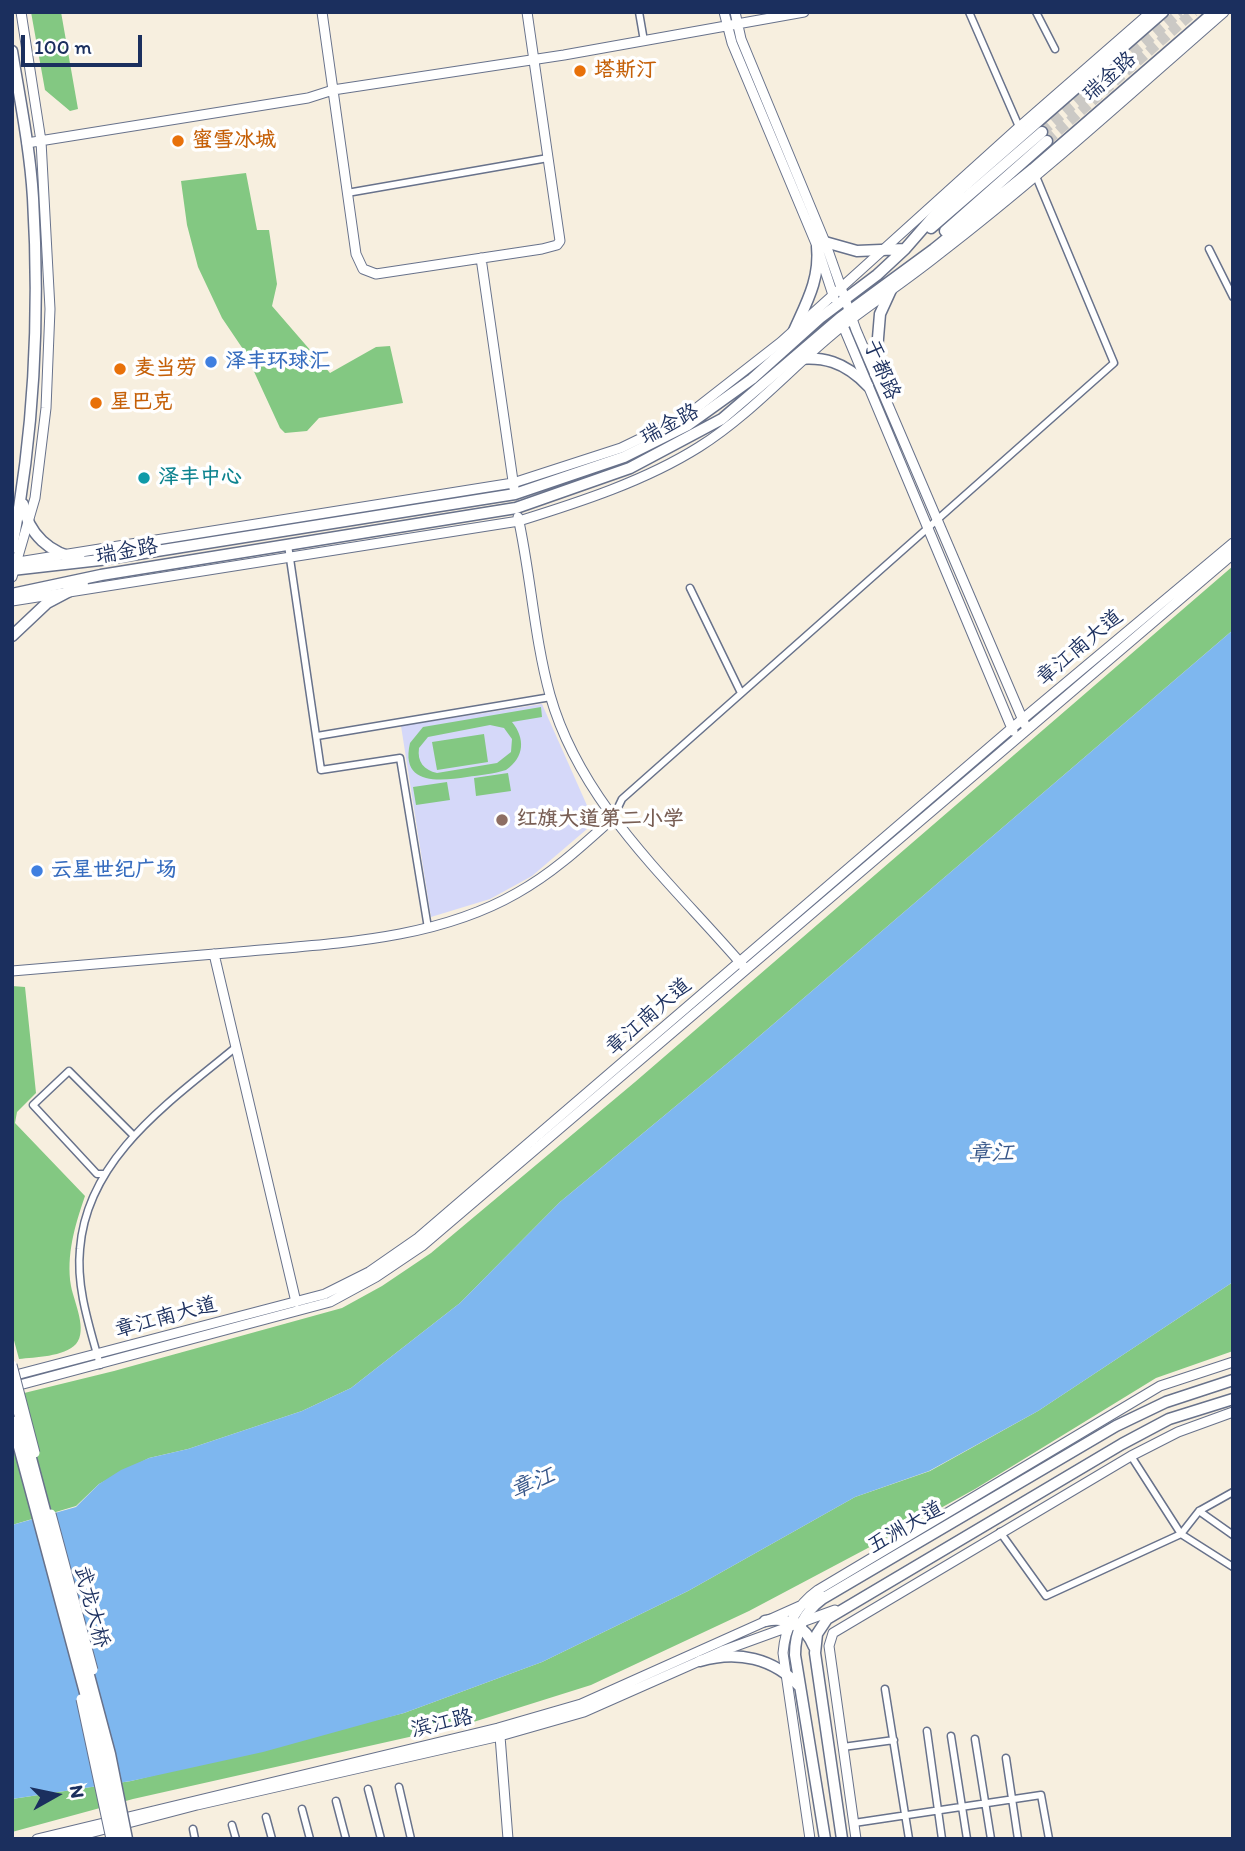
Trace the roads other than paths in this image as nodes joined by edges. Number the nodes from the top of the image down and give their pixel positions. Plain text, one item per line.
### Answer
1 (21, 12) edge
2 (322, 12) edge
3 (527, 12) edge
4 (639, 12) edge
5 (724, 12) edge
6 (735, 12) edge
7 (804, 12) edge
8 (970, 12) edge
9 (1036, 12) edge
10 (1151, 12) edge
11 (1163, 12) edge
12 (1214, 12) edge
13 (1224, 12) edge
14 (732, 25) junction
15 (644, 41) junction
16 (1055, 49) dead end
17 (12, 51) edge
18 (534, 59) junction
19 (333, 90) junction
20 (1020, 130) junction
21 (41, 141) junction
22 (27, 142) junction
23 (548, 158) junction
24 (1034, 172) junction
25 (347, 192) junction
26 (821, 244) junction
27 (905, 249) junction
28 (1209, 249) dead end
29 (883, 251) junction
30 (481, 258) junction
31 (909, 265) junction
32 (842, 288) junction
33 (889, 291) junction
34 (833, 294) junction
35 (1233, 297) edge
36 (841, 303) junction
37 (846, 318) junction
38 (796, 326) junction
39 (787, 347) junction
40 (803, 358) junction
41 (788, 360) junction
42 (875, 374) junction
43 (868, 386) junction
44 (12, 478) edge
45 (25, 481) junction
46 (514, 489) junction
47 (516, 508) junction
48 (937, 517) junction
49 (27, 519) junction
50 (519, 521) junction
51 (928, 526) junction
52 (1233, 543) edge
53 (12, 548) edge
54 (289, 550) junction
55 (1233, 554) edge
56 (64, 555) junction
57 (100, 560) junction
58 (13, 568) edge
59 (101, 575) junction
60 (690, 588) dead end
61 (62, 593) junction
62 (12, 594) edge
63 (12, 601) edge
64 (12, 636) edge
65 (741, 693) junction
66 (551, 697) junction
67 (1022, 720) junction
68 (1012, 728) junction
69 (1027, 730) junction
70 (317, 736) junction
71 (1017, 738) junction
72 (613, 818) junction
73 (428, 928) junction
74 (214, 954) junction
75 (743, 967) junction
76 (12, 971) edge
77 (236, 1047) junction
78 (134, 1136) junction
79 (105, 1174) junction
80 (296, 1302) junction
81 (97, 1354) junction
82 (1233, 1363) edge
83 (12, 1365) edge
84 (100, 1365) junction
85 (12, 1376) edge
86 (1233, 1380) edge
87 (12, 1387) edge
88 (1233, 1399) edge
89 (1233, 1412) edge
90 (12, 1421) edge
91 (12, 1437) edge
92 (1131, 1456) junction
93 (1233, 1492) edge
94 (1199, 1511) junction
95 (1000, 1532) junction
96 (1181, 1534) junction
97 (1233, 1535) edge
98 (1233, 1567) edge
99 (800, 1619) junction
100 (765, 1621) joint
101 (829, 1646) junction
102 (815, 1653) junction
103 (700, 1661) junction
104 (785, 1673) junction
105 (801, 1688) junction
106 (885, 1689) dead end
107 (927, 1731) dead end
108 (500, 1736) junction
109 (951, 1736) dead end
110 (975, 1739) dead end
111 (894, 1740) junction
112 (843, 1747) junction
113 (1006, 1758) dead end
114 (399, 1787) dead end
115 (368, 1789) dead end
116 (1012, 1800) junction
117 (336, 1801) dead end
118 (985, 1803) junction
119 (962, 1807) junction
120 (302, 1809) dead end
121 (938, 1811) junction
122 (905, 1815) junction
123 (266, 1817) dead end
124 (854, 1823) junction
125 (232, 1825) dead end
126 (193, 1829) dead end
127 (37, 1839) edge
128 (67, 1839) edge
129 (111, 1839) edge
130 (117, 1839) edge
131 (129, 1839) edge
132 (195, 1839) edge
133 (236, 1839) edge
134 (272, 1839) edge
135 (310, 1839) edge
136 (346, 1839) edge
137 (381, 1839) edge
138 (411, 1839) edge
139 (508, 1839) edge
140 (810, 1839) edge
141 (825, 1839) edge
142 (842, 1839) edge
143 (856, 1839) edge
144 (909, 1839) edge
145 (942, 1839) edge
146 (967, 1839) edge
147 (991, 1839) edge
148 (1018, 1839) edge
149 (1049, 1839) edge

1 - 21 street
2 - 19 street
3 - 18 street
4 - 15 street
5 - 14 street, 于都路
6 - 14 street, 于都路
7 - 14 street
8 - 20 street
9 - 16 street
10 - 20 street
11 - 20 main road, 瑞金路
12 - 24 main road, 瑞金路
13 - 24 street
14 - 15 street
14 - 26 street, 于都路
15 - 18 street
17 - 22 main road
18 - 19 street
18 - 23 street
19 - 21 street
19 - 25 street
20 - 27 main road, 瑞金路
20 - 29 street
21 - 22 street
21 - 49 street
22 - 45 main road
23 - 25 street
23 - 30 street
24 - 31 main road, 瑞金路
24 - 33 street
24 - 48 street
25 - 30 street
26 - 29 main road
26 - 32 street, 于都路
26 - 34 street, 于都路
26 - 38 main road
27 - 29 main road
27 - 31 main road
27 - 36 main road, 瑞金路
28 - 35 street
29 - 32 street
30 - 46 street
31 - 33 main road
31 - 37 main road, 瑞金路
32 - 34 street
32 - 36 street, 于都路
33 - 37 street
33 - 42 main road
34 - 36 street, 于都路
34 - 38 street
36 - 37 street, 于都路
36 - 39 main road, 瑞金路
37 - 40 street
37 - 41 main road, 瑞金路
37 - 42 street, 于都路
37 - 43 street, 于都路
38 - 39 main road
38 - 46 street
39 - 46 main road, 瑞金路
40 - 41 main road
40 - 43 main road
40 - 50 street
41 - 47 main road, 瑞金路
42 - 48 street, 于都路
43 - 51 street, 于都路
44 - 45 main road
45 - 49 main road
45 - 53 main road
46 - 56 street
46 - 57 main road, 瑞金路
47 - 50 street
47 - 54 main road, 瑞金路
48 - 51 street
48 - 67 street, 于都路
49 - 56 main road
49 - 58 street
50 - 54 street
50 - 66 street
51 - 65 street
51 - 68 street, 于都路
52 - 67 street, 章江南大道
54 - 59 main road, 瑞金路
54 - 61 street
54 - 70 street
55 - 69 street, 章江南大道
56 - 57 main road
56 - 58 street
57 - 58 main road, 瑞金路
59 - 61 main road
59 - 62 main road, 瑞金路
60 - 65 street
61 - 63 street
61 - 64 main road
65 - 72 street
66 - 70 street
66 - 72 street
67 - 68 street, 章江南大道
67 - 69 street, 于都路
68 - 71 street, 于都路
68 - 75 street, 章江南大道
69 - 71 street, 章江南大道
70 - 73 street
71 - 75 street, 章江南大道
72 - 73 street
72 - 75 street
73 - 74 street
74 - 76 street
74 - 77 street
75 - 80 street, 章江南大道
75 - 84 street, 章江南大道
77 - 78 street
77 - 80 street
78 - 79 street
78 - 79 street
79 - 81 street
80 - 81 street, 章江南大道
81 - 84 street
81 - 85 street, 章江南大道
82 - 99 street, 滨江路
83 - 131 street, bridge
84 - 87 street, 章江南大道
86 - 99 main road, 五洲大道
87 - 131 main road, 武龙大桥, bridge
88 - 99 main road, 五洲大道
89 - 92 street
90 - 130 main road, 武龙大桥, bridge
91 - 129 street, bridge
92 - 95 street
92 - 96 street
93 - 94 street
94 - 96 street
94 - 97 street
95 - 96 street
95 - 101 street
96 - 98 street
99 - 100 main road
99 - 101 street
99 - 102 main road
99 - 102 main road
99 - 103 street, 滨江路
99 - 104 street
99 - 105 main road
100 - 127 street, 滨江路
101 - 112 street
102 - 142 main road
103 - 104 main road
103 - 108 street, 滨江路
104 - 105 main road
104 - 140 street
105 - 141 main road
106 - 111 street
107 - 121 street
108 - 128 street, 滨江路
108 - 139 street
109 - 119 street
110 - 118 street
111 - 112 street
111 - 122 street
112 - 124 street
113 - 116 street
114 - 138 street
115 - 137 street
116 - 118 street
116 - 148 street
116 - 149 street
117 - 136 street
118 - 119 street
118 - 147 street
119 - 121 street
119 - 146 street
120 - 135 street
121 - 122 street
121 - 145 street
122 - 124 street
122 - 144 street
123 - 134 street
124 - 143 street
125 - 133 street
126 - 132 street

